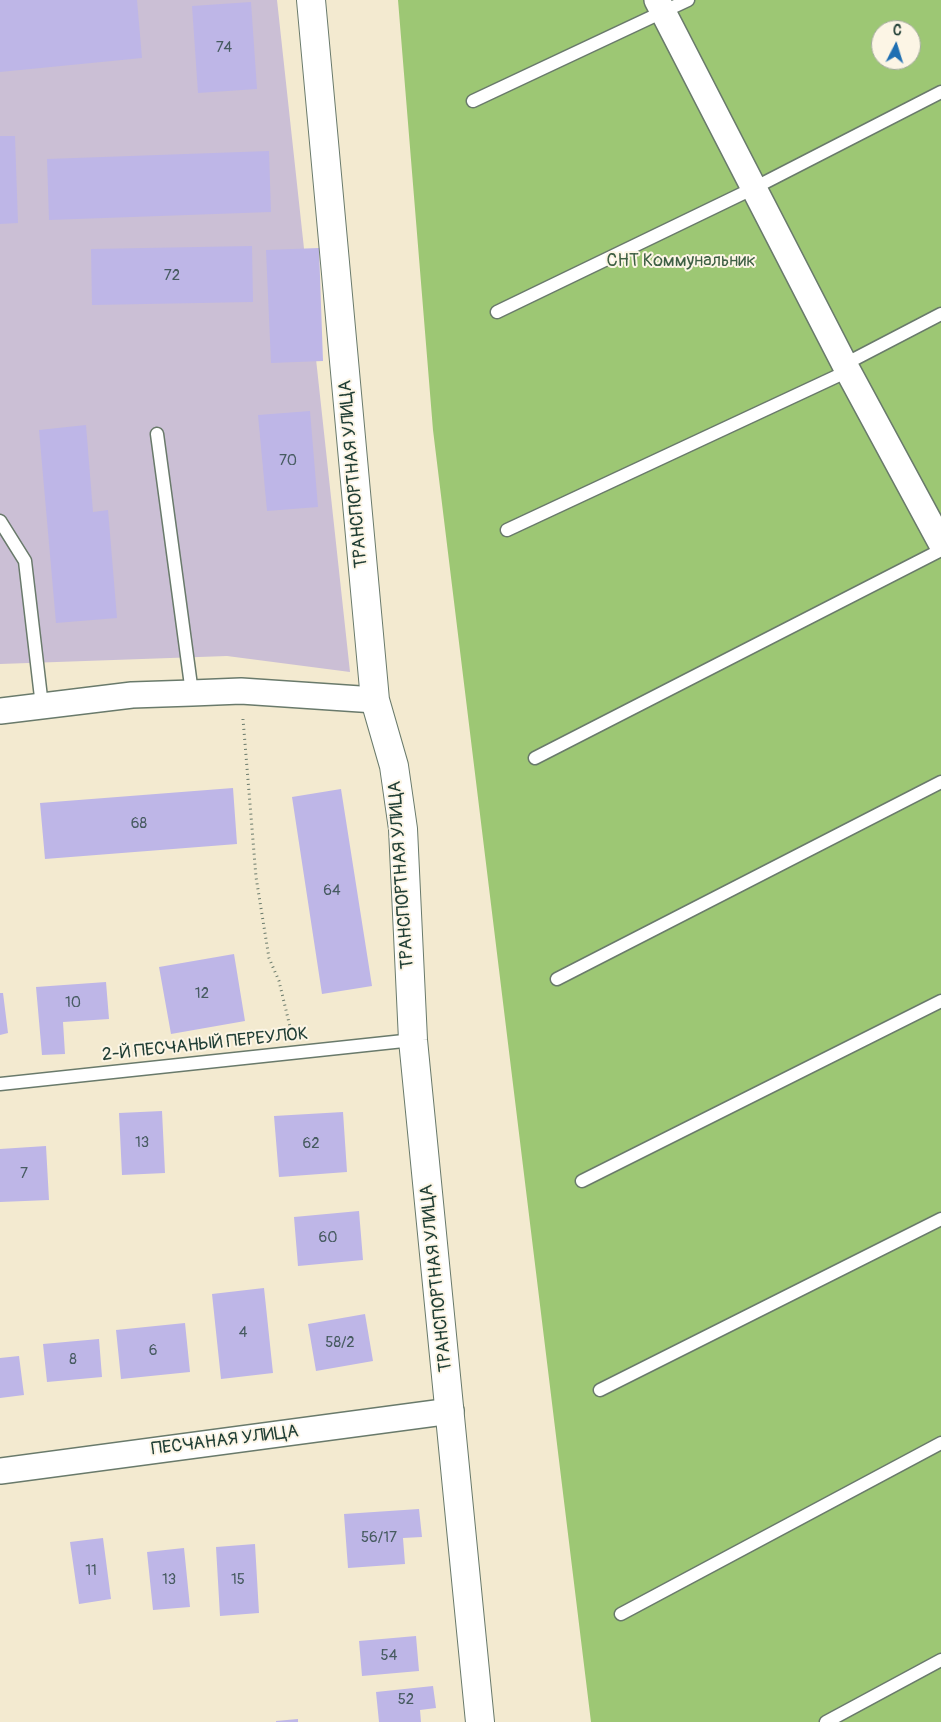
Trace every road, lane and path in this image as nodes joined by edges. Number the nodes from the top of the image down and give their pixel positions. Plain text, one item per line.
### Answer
1 (311, 0) edge
2 (688, 0) edge
3 (660, 6) edge
4 (941, 92) edge
5 (473, 101) dead end
6 (754, 188) junction
7 (497, 312) dead end
8 (941, 314) edge
9 (846, 367) junction
10 (157, 434) dead end
11 (0, 521) edge
12 (507, 530) dead end
13 (941, 543) edge
14 (941, 550) edge
15 (241, 691) junction
16 (192, 693) junction
17 (375, 700) junction
18 (42, 706) junction
19 (0, 711) edge
20 (535, 758) dead end
21 (941, 782) edge
22 (557, 979) dead end
23 (941, 1001) edge
24 (413, 1040) junction
25 (296, 1054) junction
26 (0, 1084) edge
27 (582, 1181) dead end
28 (941, 1219) edge
29 (600, 1390) dead end
30 (451, 1412) junction
31 (941, 1443) edge
32 (0, 1470) edge
33 (621, 1614) dead end
34 (941, 1660) edge
35 (480, 1722) edge
36 (826, 1722) edge

1 - 17 street, ТРАНСПОРТНАЯ УЛИЦА
2 - 3 lane
3 - 5 lane
3 - 6 street
4 - 6 lane
6 - 7 lane
6 - 9 street
8 - 9 lane
9 - 12 lane
9 - 13 street
10 - 16 lane
11 - 18 lane
14 - 20 lane
15 - 16 street
15 - 17 street
15 - 25 path
16 - 18 street
17 - 24 street, ТРАНСПОРТНАЯ УЛИЦА
18 - 19 street
21 - 22 lane
23 - 27 lane
24 - 25 lane, 2-Й ПЕСЧАНЫЙ ПЕРЕУЛОК
24 - 30 street, ТРАНСПОРТНАЯ УЛИЦА
25 - 26 lane, 2-Й ПЕСЧАНЫЙ ПЕРЕУЛОК
28 - 29 lane
30 - 32 street, ПЕСЧАНАЯ УЛИЦА
30 - 35 street, ТРАНСПОРТНАЯ УЛИЦА
31 - 33 lane
34 - 36 lane

